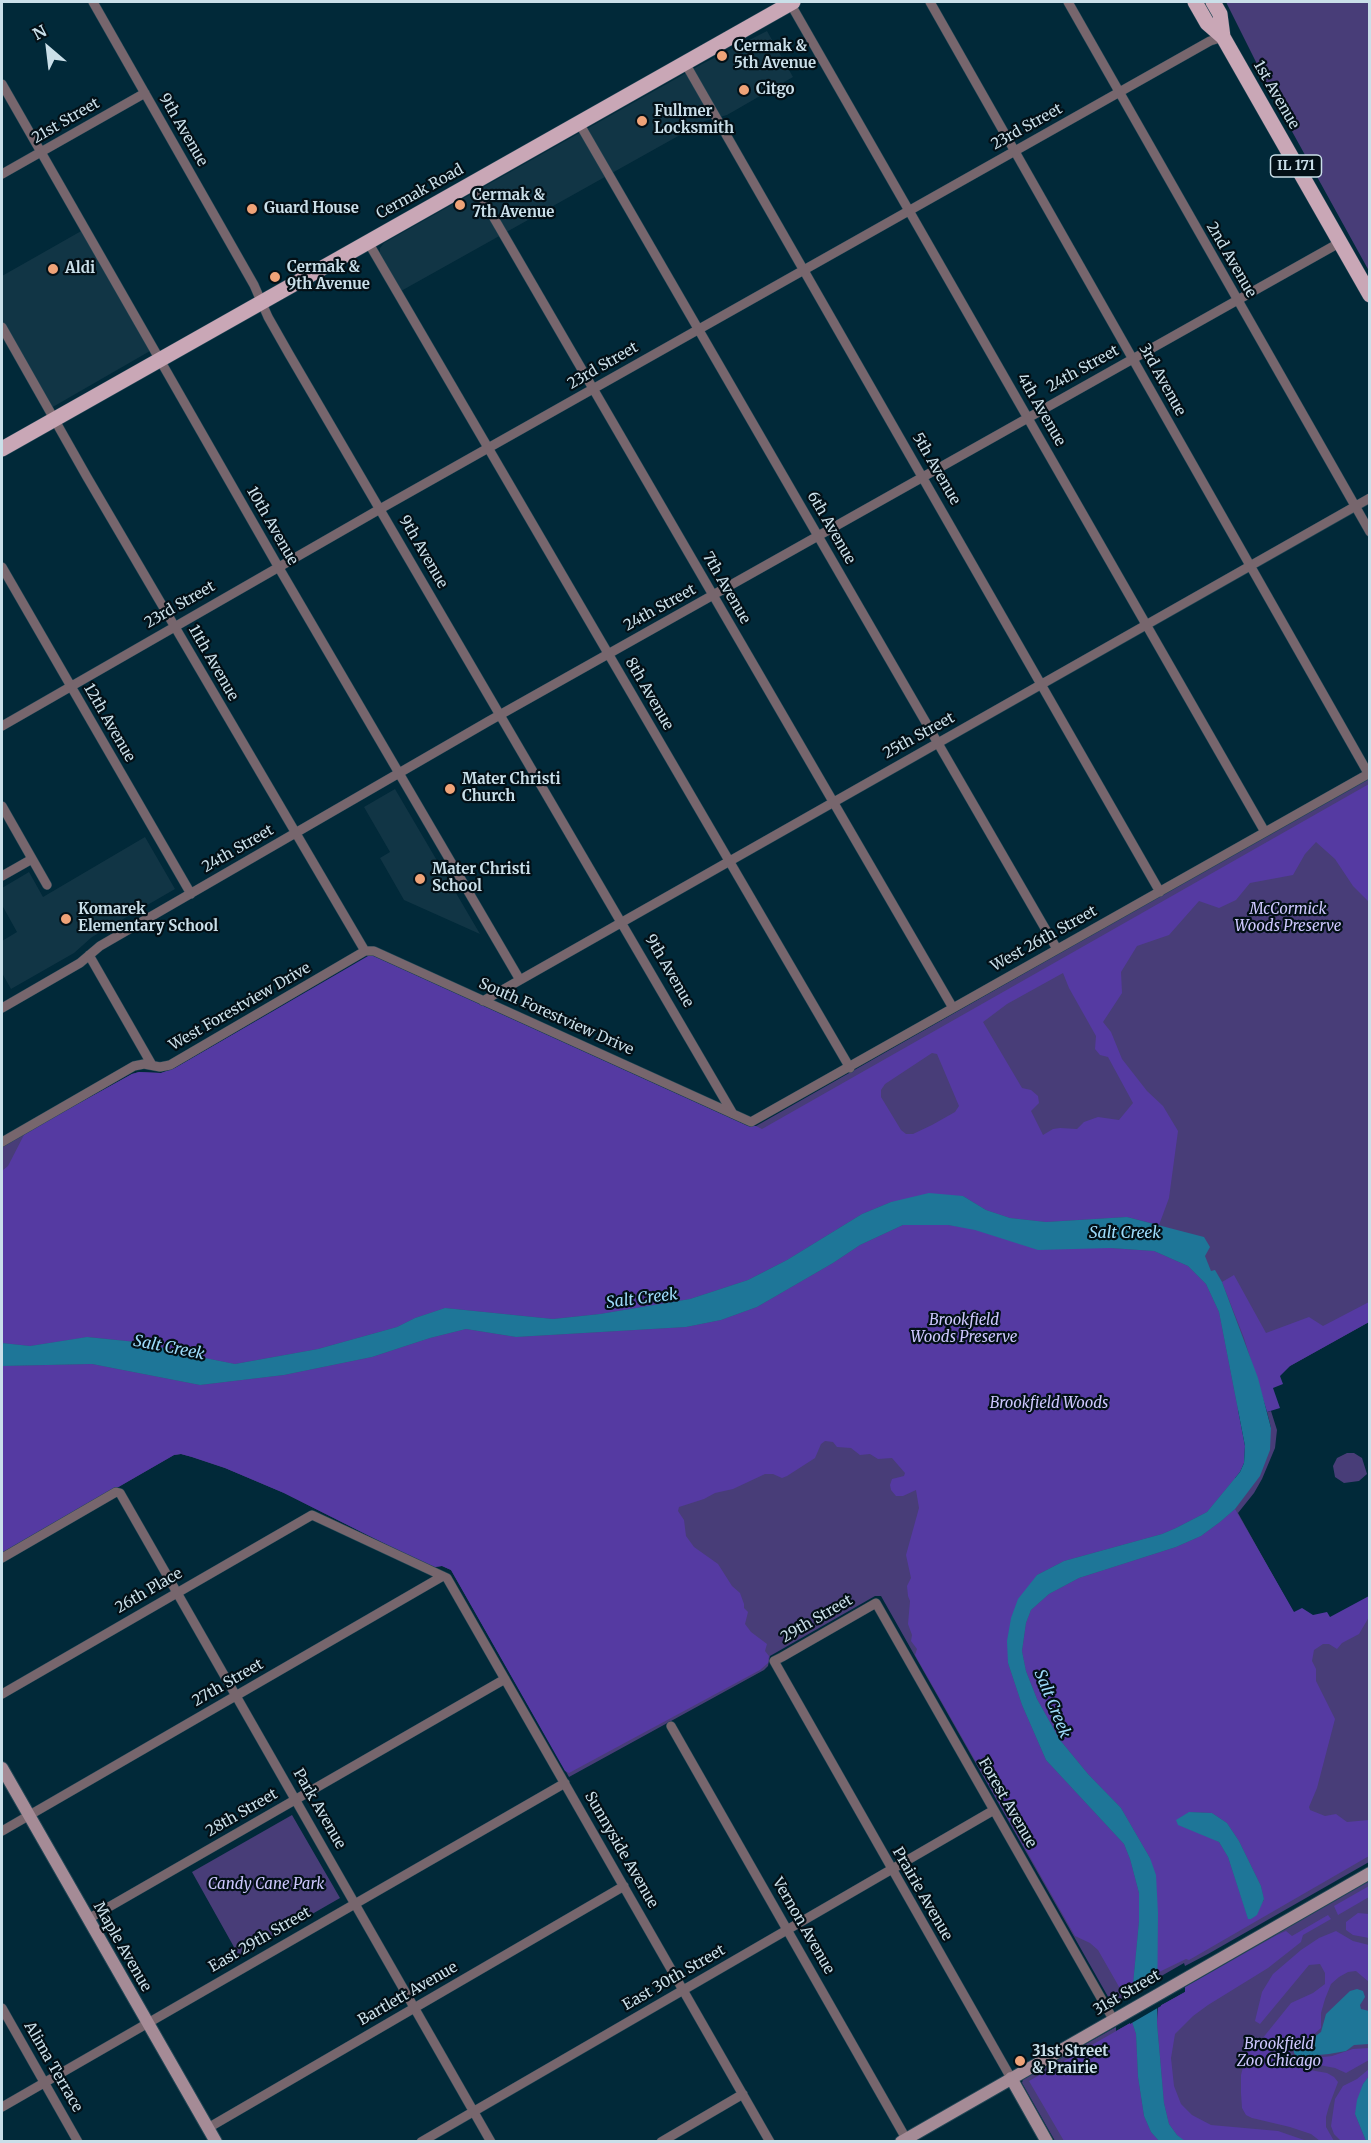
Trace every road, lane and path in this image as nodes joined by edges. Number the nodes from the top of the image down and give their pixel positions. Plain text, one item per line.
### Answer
1 (93, 2) edge
2 (792, 2) edge
3 (930, 2) edge
4 (1068, 2) edge
5 (1195, 2) edge
6 (1213, 2) edge
7 (1223, 37) junction
8 (685, 63) junction
9 (2, 84) edge
10 (1119, 92) junction
11 (145, 93) junction
12 (579, 123) junction
13 (1015, 151) junction
14 (40, 152) junction
15 (2, 174) edge
16 (473, 182) junction
17 (909, 210) junction
18 (368, 242) junction
19 (1339, 243) junction
20 (804, 270) junction
21 (1370, 295) edge
22 (1237, 300) junction
23 (262, 302) junction
24 (2, 327) edge
25 (699, 329) junction
26 (1133, 359) junction
27 (159, 360) junction
28 (594, 389) junction
29 (1028, 418) junction
30 (53, 419) junction
31 (488, 448) junction
32 (2, 449) edge
33 (923, 477) junction
34 (1370, 498) edge
35 (1355, 506) junction
36 (380, 509) junction
37 (1370, 532) edge
38 (818, 536) junction
39 (1249, 566) junction
40 (2, 567) edge
41 (279, 568) junction
42 (713, 595) junction
43 (1146, 625) junction
44 (174, 626) junction
45 (608, 654) junction
46 (1041, 684) junction
47 (71, 687) junction
48 (500, 715) junction
49 (2, 726) edge
50 (938, 743) junction
51 (399, 773) junction
52 (1369, 773) edge
53 (834, 801) junction
54 (2, 806) edge
55 (1265, 832) junction
56 (296, 833) junction
57 (32, 859) junction
58 (728, 861) junction
59 (2, 876) edge
60 (47, 885) dead end
61 (1160, 892) junction
62 (192, 894) junction
63 (623, 922) junction
64 (1057, 949) junction
65 (365, 951) junction
66 (89, 956) junction
67 (520, 980) junction
68 (483, 1000) junction
69 (2, 1008) edge
70 (953, 1008) junction
71 (152, 1065) junction
72 (850, 1068) junction
73 (734, 1114) junction
74 (2, 1142) edge
75 (2, 1558) edge
76 (443, 1576) junction
77 (178, 1592) junction
78 (876, 1603) joint
79 (774, 1661) joint
80 (505, 1679) junction
81 (2, 1694) edge
82 (237, 1696) junction
83 (671, 1726) dead end
84 (2, 1768) edge
85 (565, 1783) junction
86 (296, 1799) junction
87 (994, 1810) junction
88 (28, 1815) junction
89 (2, 1831) edge
90 (891, 1870) junction
91 (1370, 1873) edge
92 (624, 1887) junction
93 (355, 1902) junction
94 (88, 1919) junction
95 (787, 1930) junction
96 (684, 1990) junction
97 (2, 2008) edge
98 (415, 2008) junction
99 (1113, 2019) junction
100 (147, 2023) junction
101 (1011, 2078) junction
102 (44, 2082) junction
103 (743, 2094) junction
104 (2, 2107) edge
105 (474, 2111) junction
106 (208, 2128) junction
107 (905, 2141) edge
108 (78, 2142) edge
109 (216, 2142) edge
110 (421, 2142) edge
111 (491, 2142) edge
112 (661, 2142) edge
113 (770, 2142) edge
114 (1047, 2142) edge

1 - 11 street, 9th Avenue
2 - 8 main road, Cermak Road
2 - 17 street, 4th Avenue
3 - 13 street, 3rd Avenue
4 - 10 street, 2nd Avenue
5 - 7 main road, 1st Avenue / IL 171
6 - 7 main road, 1st Avenue / IL 171
7 - 10 street, 23rd Street
7 - 19 main road, 1st Avenue / IL 171
8 - 12 main road, Cermak Road
8 - 20 street, 5th Avenue
9 - 14 street, 10th Avenue
10 - 13 street, 23rd Street
10 - 22 street, 2nd Avenue
11 - 14 street, 21st Street
11 - 23 street, 9th Avenue
12 - 16 main road, Cermak Road
12 - 25 street, 6th Avenue
13 - 17 street, 23rd Street
13 - 26 street, 3rd Avenue
14 - 15 street, 21st Street
14 - 27 street, 10th Avenue
16 - 18 main road, Cermak Road
16 - 28 street, 7th Avenue
17 - 20 street, 23rd Street
17 - 29 street, 4th Avenue
18 - 23 main road, Cermak Road
18 - 31 street, 8th Avenue
19 - 21 main road, 1st Avenue / IL 171
19 - 22 street, 24th Street
20 - 25 street, 23rd Street
20 - 33 street, 5th Avenue
22 - 26 street, 24th Street
22 - 35 street, 2nd Avenue
23 - 27 main road, Cermak Road
23 - 36 street, 9th Avenue
24 - 30 street, 11th Avenue
25 - 28 street, 23rd Street
25 - 38 street, 6th Avenue
26 - 29 street, 24th Street
26 - 39 street, 3rd Avenue
27 - 30 main road, Cermak Road
27 - 41 street, 10th Avenue
28 - 31 street, 23rd Street
28 - 42 street, 7th Avenue
29 - 33 street, 24th Street
29 - 43 street, 4th Avenue
30 - 32 main road, Cermak Road
30 - 44 street, 11th Avenue
31 - 36 street, 23rd Street
31 - 45 street, 8th Avenue
33 - 38 street, 24th Street
33 - 46 street, 5th Avenue
34 - 35 street, 25th Street
35 - 37 street, 2nd Avenue
35 - 39 street, 25th Street
36 - 41 street, 23rd Street
36 - 48 street, 9th Avenue
38 - 42 street, 24th Street
38 - 50 street, 6th Avenue
39 - 43 street, 25th Street
39 - 52 street, 3rd Avenue
40 - 47 street, 12th Avenue
41 - 44 street, 23rd Street
41 - 51 street, 10th Avenue
42 - 45 street, 24th Street
42 - 53 street, 7th Avenue
43 - 46 street, 25th Street
43 - 55 street, 4th Avenue
44 - 47 street, 23rd Street
44 - 56 street, 11th Avenue
45 - 48 street, 24th Street
45 - 58 street, 8th Avenue
46 - 50 street, 25th Street
46 - 61 street, 5th Avenue
47 - 49 street, 23rd Street
47 - 62 street, 12th Avenue
48 - 51 street, 24th Street
48 - 63 street, 9th Avenue
50 - 53 street, 25th Street
50 - 64 street, 6th Avenue
51 - 56 street, 24th Street
51 - 67 street, 10th Avenue
52 - 55 street, West 26th Street
53 - 58 street, 25th Street
53 - 70 street, 7th Avenue
54 - 57 street
55 - 61 street, West 26th Street
56 - 62 street, 24th Street
56 - 65 street, 11th Avenue
57 - 59 street
57 - 60 street
58 - 63 street, 25th Street
58 - 72 street, 8th Avenue
61 - 64 street, West 26th Street
62 - 66 street, 24th Street
63 - 67 street, 25th Street
63 - 73 street, 9th Avenue
64 - 70 street, West 26th Street
65 - 68 street, South Forestview Drive
65 - 71 street, West Forestview Drive
66 - 69 street, 24th Street
66 - 71 street
67 - 68 street, 25th Street
68 - 73 street, South Forestview Drive
70 - 72 street, West 26th Street
71 - 74 street, West Forestview Drive
72 - 73 street, West 26th Street
75 - 77 street, Park Avenue
76 - 77 street, 26th Place
76 - 80 street, Sunnyside Avenue
76 - 82 street, 27th Street
77 - 81 street, 26th Place
77 - 82 street, Park Avenue
78 - 79 street, 29th Street
78 - 87 street, Forest Avenue
79 - 90 street, Prairie Avenue
80 - 85 street, Sunnyside Avenue
80 - 86 street, 28th Street
82 - 86 street, Park Avenue
82 - 88 street, 27th Street
83 - 95 street, Vernon Avenue
84 - 88 main road, Maple Avenue
85 - 92 street, Sunnyside Avenue
85 - 93 street, East 29th Street
86 - 93 street, Park Avenue
86 - 94 street, 28th Street
87 - 90 street, East 30th Street
87 - 99 street, Forest Avenue
88 - 89 street, 27th Street
88 - 94 main road, Maple Avenue
90 - 95 street, East 30th Street
90 - 101 street, Prairie Avenue
91 - 99 main road, 31st Street
92 - 96 street, Sunnyside Avenue
92 - 98 street, Bartlett Avenue
93 - 98 street, Park Avenue
93 - 100 street, East 29th Street
94 - 100 main road, Maple Avenue
95 - 96 street, East 30th Street
95 - 107 street, Vernon Avenue
96 - 103 street, Sunnyside Avenue
96 - 105 street, East 30th Street
97 - 102 street, Alima Terrace
98 - 105 street, Park Avenue
98 - 106 street, Bartlett Avenue
99 - 101 main road, 31st Street
100 - 102 street, East 29th Street
100 - 106 main road, Maple Avenue
101 - 107 main road, 31st Street
101 - 114 main road, Prairie Avenue
102 - 104 street, East 29th Street
102 - 108 street, Alima Terrace
103 - 112 street
103 - 113 street, Sunnyside Avenue
105 - 110 street, East 30th Street
105 - 111 street, Park Avenue
106 - 109 main road, Maple Avenue

